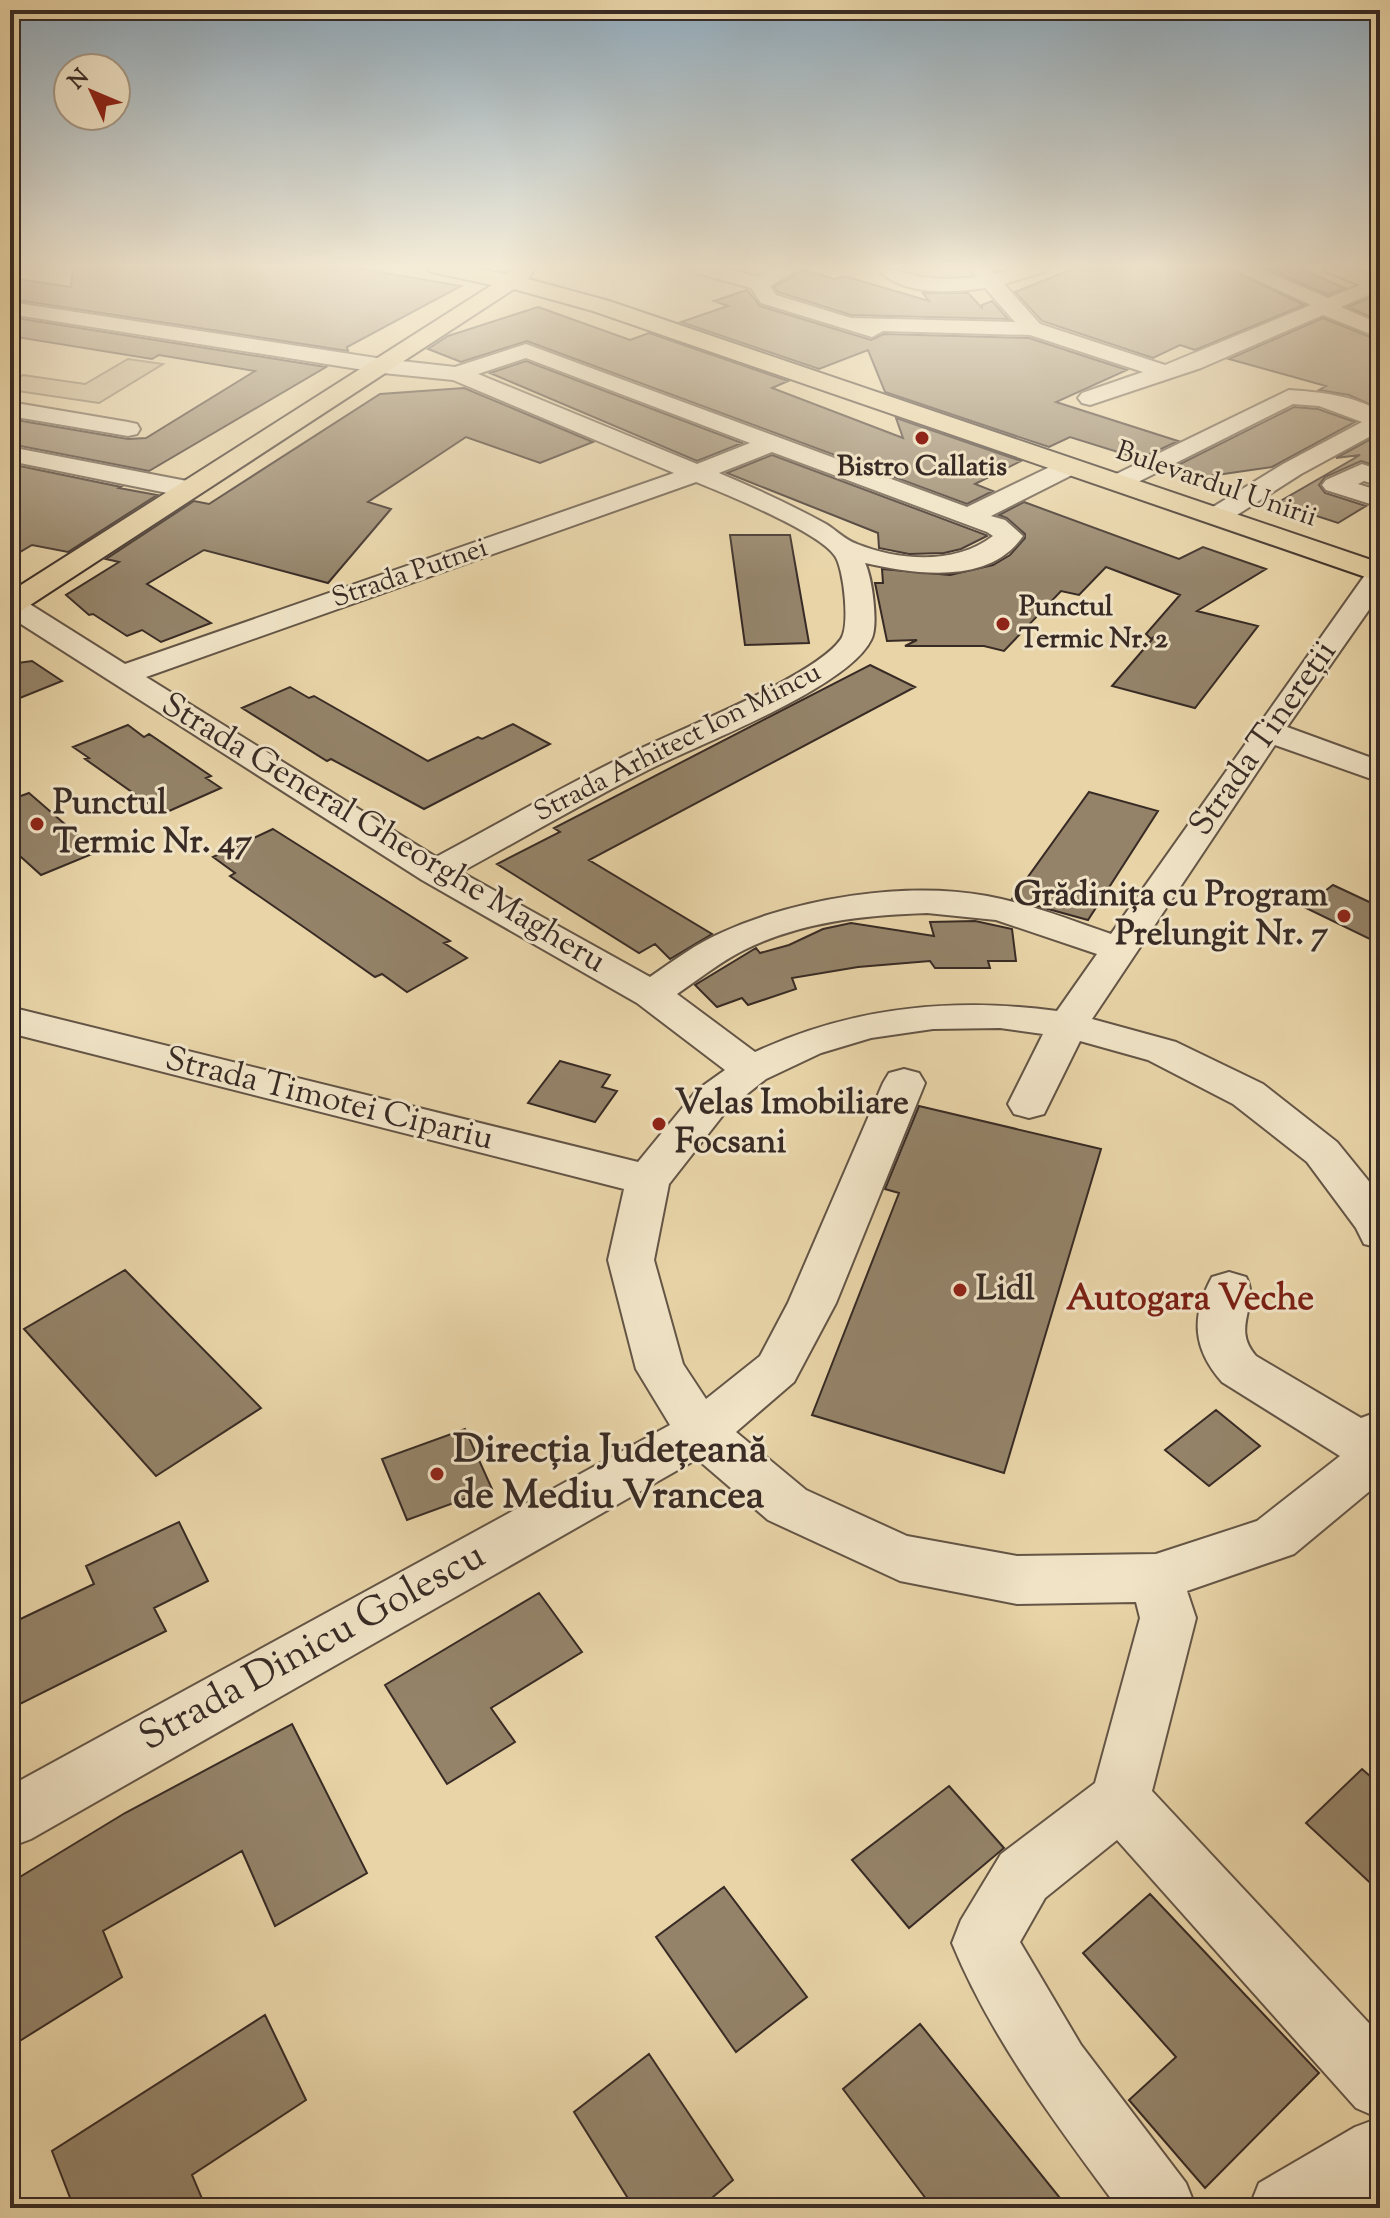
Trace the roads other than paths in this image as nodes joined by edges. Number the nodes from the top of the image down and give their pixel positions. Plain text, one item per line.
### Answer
1 (374, 372) edge
2 (434, 372) edge
3 (464, 372) edge
4 (581, 372) edge
5 (791, 372) edge
6 (1164, 372) edge
7 (457, 374) junction
8 (1090, 398) dead end
9 (10, 409) edge
10 (128, 429) dead end
11 (772, 443) junction
12 (10, 454) edge
13 (1069, 467) junction
14 (698, 473) junction
15 (1380, 478) edge
16 (1117, 483) junction
17 (187, 489) junction
18 (1380, 499) edge
19 (1217, 516) junction
20 (968, 517) junction
21 (846, 550) junction
22 (1380, 574) edge
23 (10, 604) edge
24 (122, 675) junction
25 (1268, 731) junction
26 (1380, 772) edge
27 (435, 872) junction
28 (1120, 949) junction
29 (651, 994) junction
30 (10, 1020) edge
31 (1068, 1025) junction
32 (752, 1070) junction
33 (904, 1083) dead end
34 (1029, 1104) dead end
35 (648, 1180) junction
36 (1379, 1226) edge
37 (1229, 1289) dead end
38 (701, 1432) junction
39 (1372, 1459) edge
40 (1156, 1578) junction
41 (1120, 1800) junction
42 (10, 1818) edge
43 (1380, 2084) edge
44 (1380, 2152) edge
45 (1161, 2208) edge
46 (1284, 2208) edge

1 - 17 main road
2 - 7 street
3 - 7 street
4 - 11 street
5 - 13 main road, Bulevardul Unirii
6 - 8 street
7 - 14 street
9 - 10 street
11 - 14 street, Strada Putnei
11 - 20 street
12 - 17 street
13 - 16 main road, Bulevardul Unirii
13 - 20 street
14 - 21 street
14 - 24 street, Strada Putnei
15 - 18 street
16 - 19 main road, Bulevardul Unirii
16 - 19 street
17 - 23 main road
19 - 22 main road, Bulevardul Unirii
20 - 21 street
21 - 27 street, Strada Arhitect Ion Mincu
22 - 25 street, Strada Tinereții
23 - 24 street, Strada General Gheorghe Magheru
24 - 27 street, Strada General Gheorghe Magheru
25 - 26 street
25 - 28 street, Strada Tinereții
27 - 29 street, Strada General Gheorghe Magheru
28 - 29 street
28 - 31 street, Strada Tinereții
29 - 32 street, Strada General Gheorghe Magheru
30 - 35 street, Strada Timotei Cipariu
31 - 32 street
31 - 34 street, Strada Tinereții
31 - 36 street
32 - 35 street
33 - 38 street, Strada Dinicu Golescu
35 - 38 street
37 - 39 street
38 - 40 street
38 - 42 street, Strada Dinicu Golescu
39 - 40 street
40 - 41 street
41 - 43 street
41 - 45 street
44 - 46 street

